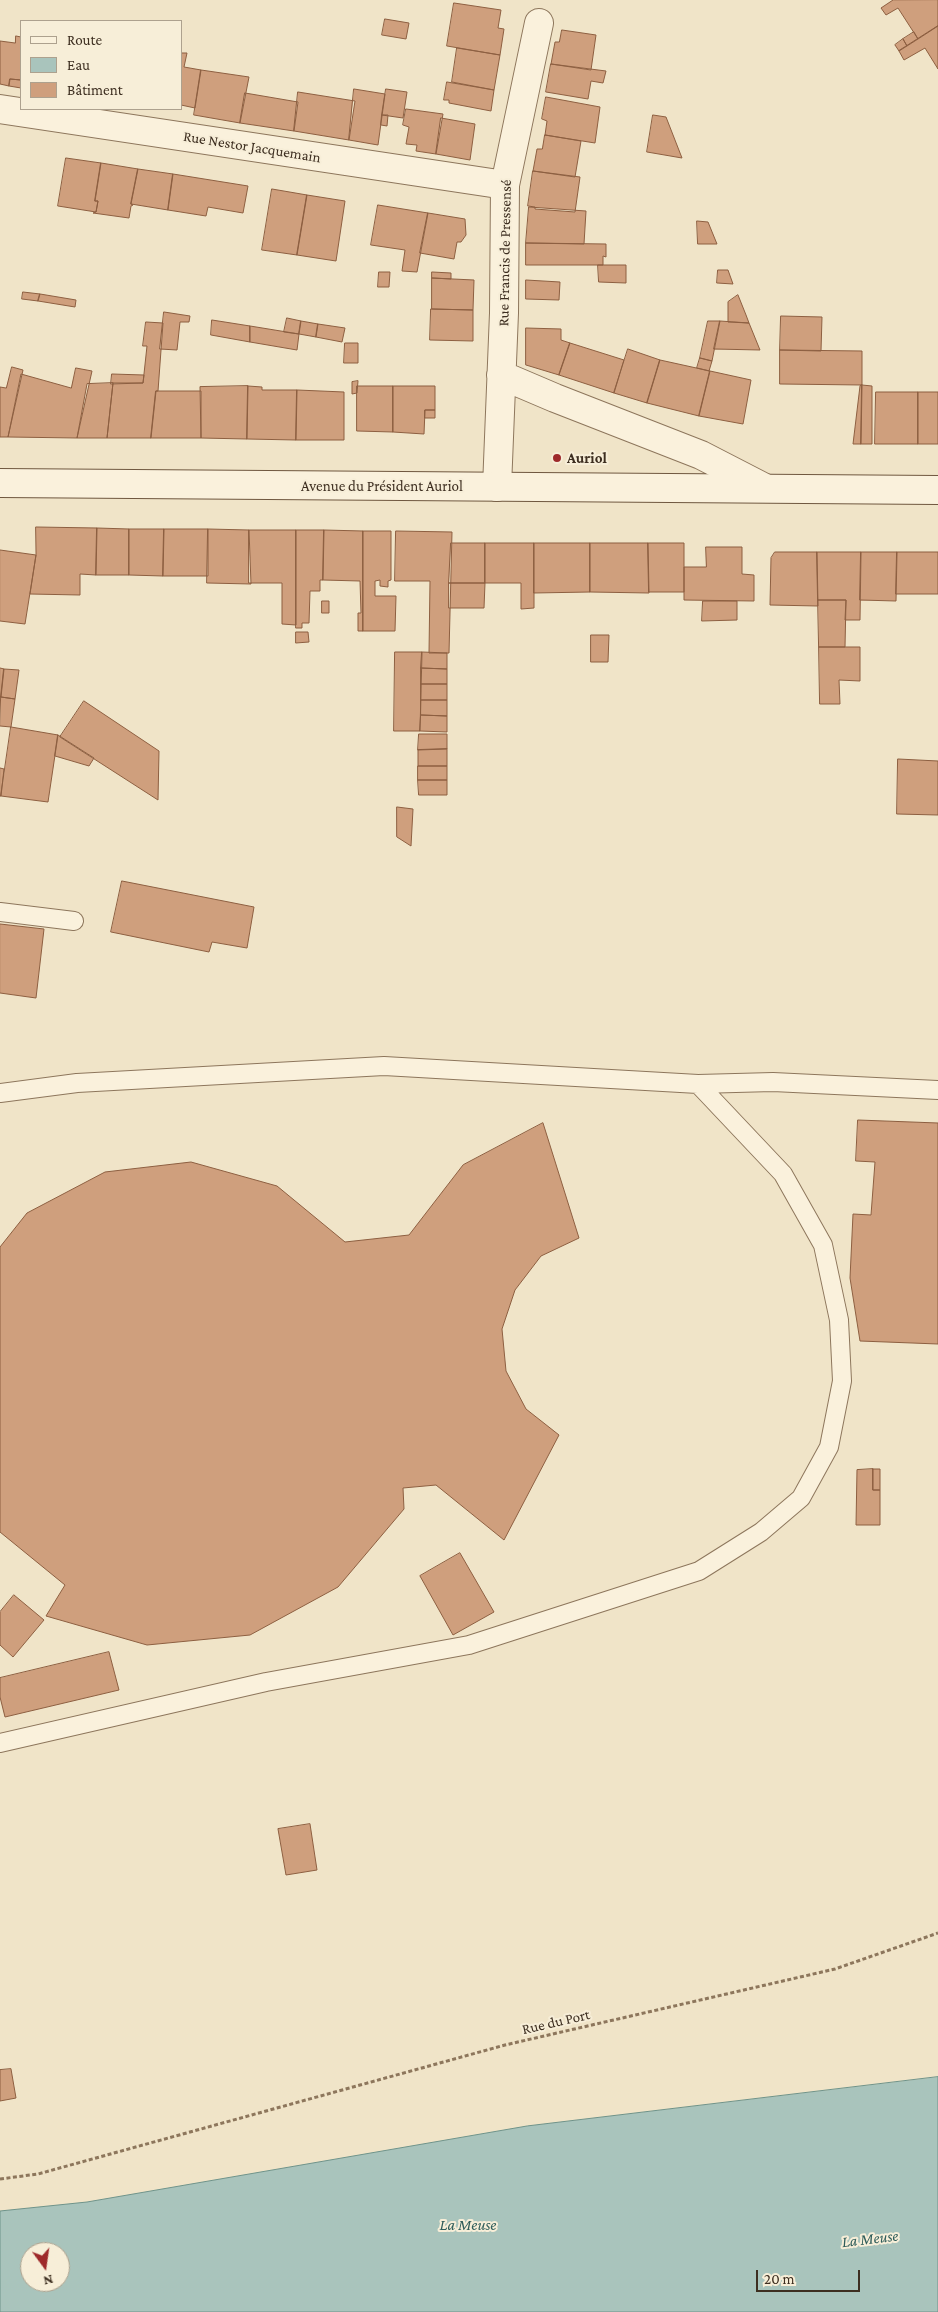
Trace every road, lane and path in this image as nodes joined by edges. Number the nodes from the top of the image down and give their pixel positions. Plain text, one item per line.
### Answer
1 (539, 23) dead end
2 (0, 109) edge
3 (504, 185) junction
4 (502, 375) junction
5 (0, 483) edge
6 (497, 486) junction
7 (765, 488) junction
8 (938, 490) edge
9 (0, 912) edge
10 (74, 921) dead end
11 (698, 1084) junction
12 (938, 1090) edge
13 (0, 1093) edge
14 (0, 1743) edge
15 (938, 1933) edge
16 (0, 2179) edge

1 - 3 street, Rue Francis de Pressensé
2 - 3 street, Rue Nestor Jacquemain
3 - 4 street, Rue Francis de Pressensé
4 - 6 street, Rue Francis de Pressensé
4 - 7 street, Avenue du Président Auriol
5 - 6 street, Avenue du Président Auriol
6 - 7 street, Avenue du Président Auriol
7 - 8 street, Avenue du Président Auriol
9 - 10 lane
11 - 12 lane
11 - 13 lane
11 - 14 lane
15 - 16 path, Rue du Port

